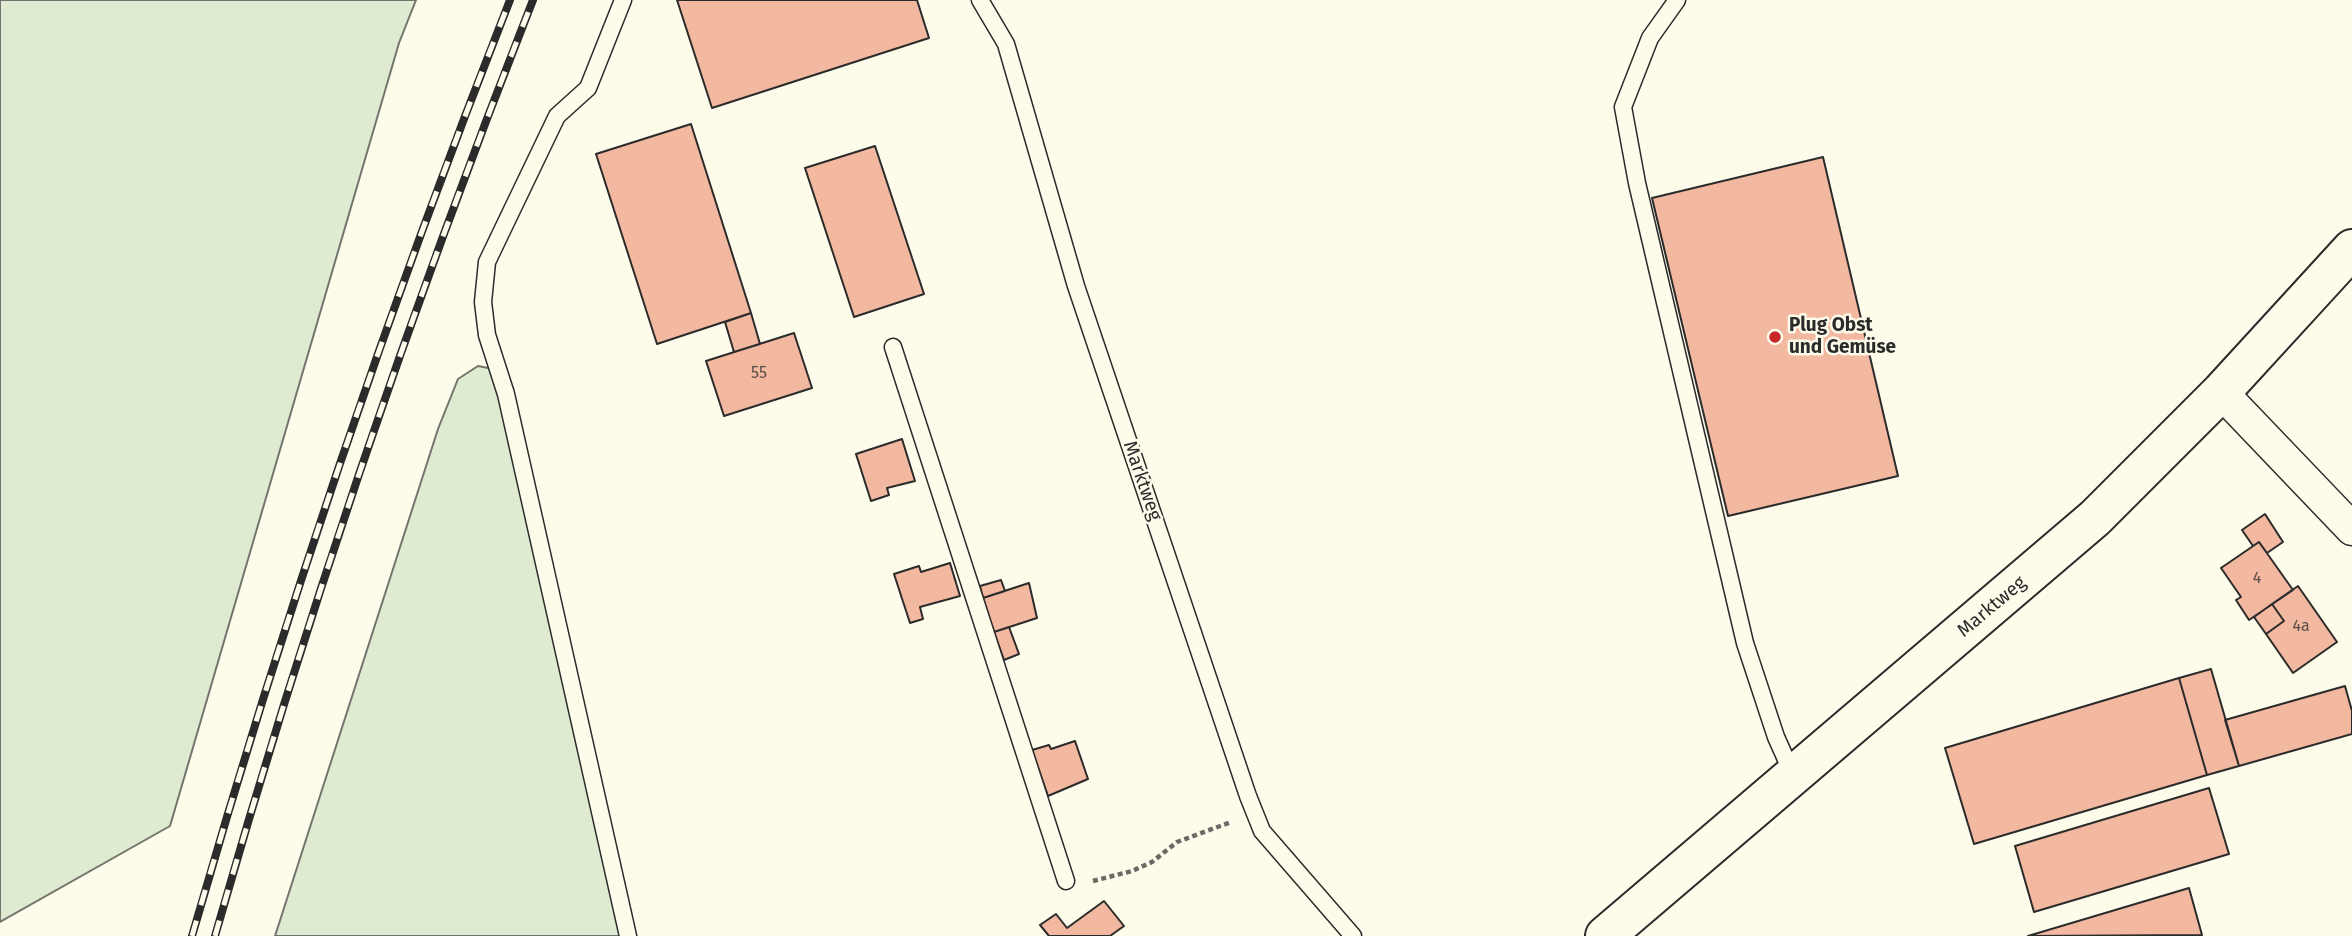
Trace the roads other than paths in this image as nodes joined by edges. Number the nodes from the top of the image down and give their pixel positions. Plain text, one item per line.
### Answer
1 (623, 0) edge
2 (980, 0) edge
3 (1677, 0) edge
4 (2352, 249) edge
5 (893, 347) dead end
6 (2221, 392) junction
7 (2352, 528) edge
8 (1793, 775) junction
9 (1066, 881) road end
10 (1620, 930) edge
11 (628, 936) edge
12 (1353, 936) edge

1 - 11 lane
2 - 12 lane, Marktweg
3 - 8 lane
4 - 6 street, Marktweg
5 - 9 lane
6 - 7 street
6 - 8 street, Marktweg
8 - 10 street, Marktweg

